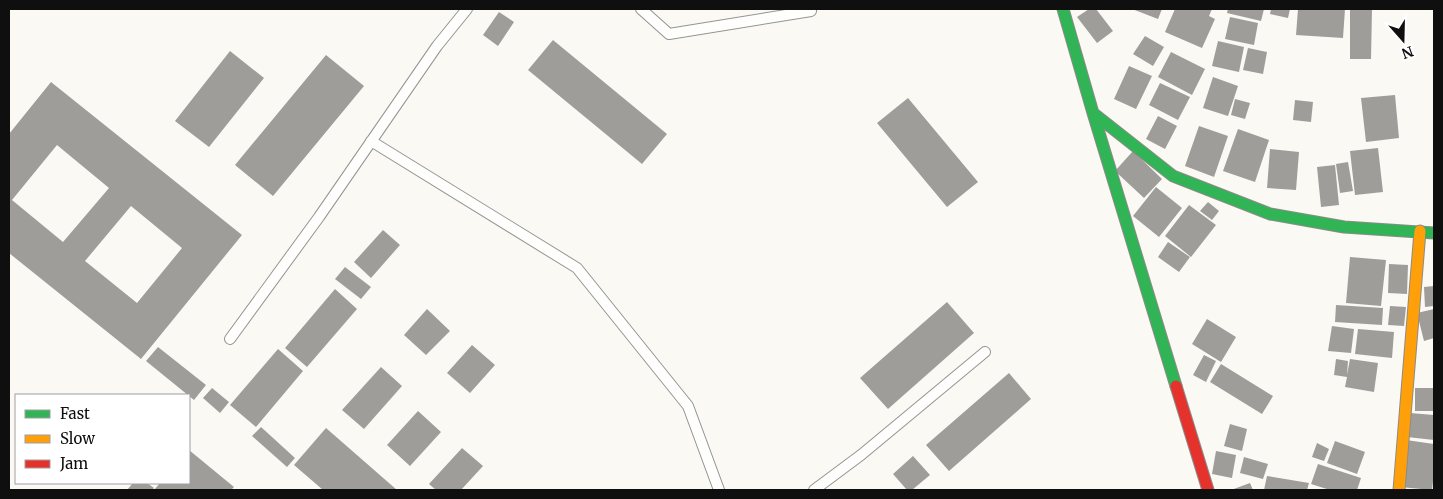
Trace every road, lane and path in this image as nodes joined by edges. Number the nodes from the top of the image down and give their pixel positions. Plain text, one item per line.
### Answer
1 (467, 9) edge
2 (641, 9) edge
3 (1063, 9) edge
4 (811, 11) dead end
5 (1093, 113) junction
6 (372, 141) junction
7 (1420, 231) junction
8 (1434, 232) edge
9 (230, 339) dead end
10 (985, 352) dead end
11 (719, 490) edge
12 (814, 490) edge
13 (1208, 490) edge
14 (1398, 490) edge

1 - 6 lane
2 - 4 lane
3 - 5 street
5 - 7 street
5 - 13 street
6 - 9 lane
6 - 11 lane
7 - 8 street
7 - 14 street
10 - 12 lane

